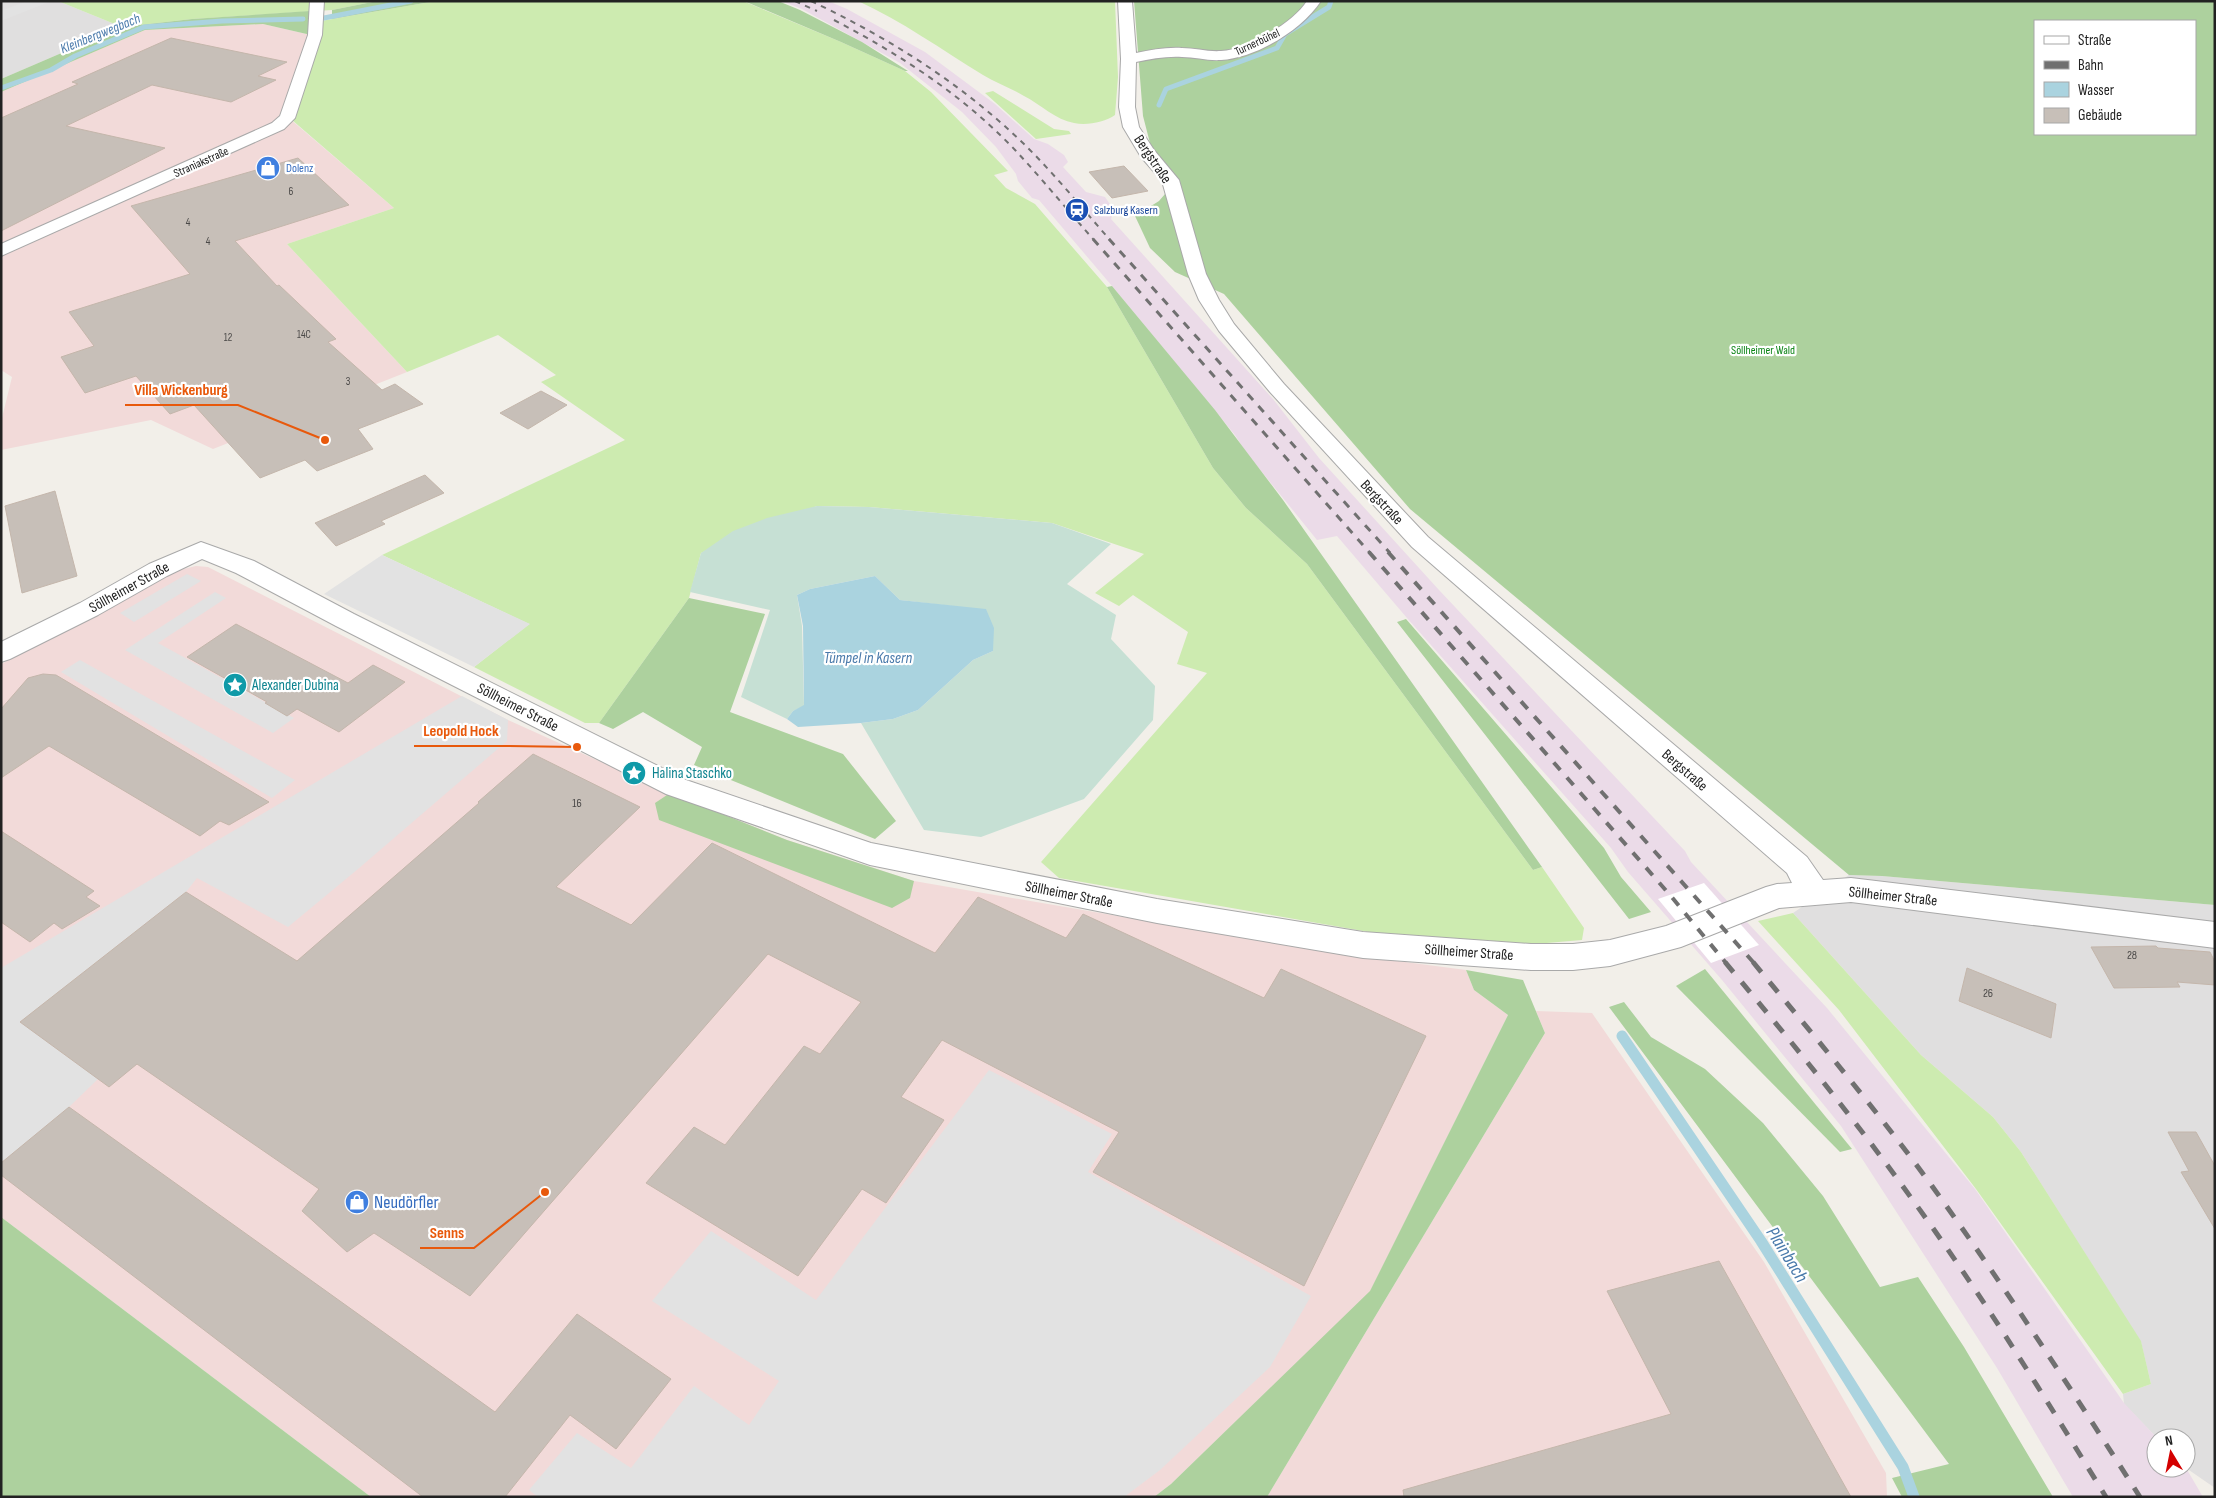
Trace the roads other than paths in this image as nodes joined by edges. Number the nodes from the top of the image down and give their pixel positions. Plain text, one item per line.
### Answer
1 (317, 1) edge
2 (1125, 1) edge
3 (1314, 1) edge
4 (1129, 59) junction
5 (1, 251) edge
6 (1, 653) edge
7 (1815, 893) junction
8 (2215, 935) edge

1 - 5 street, Straniakstraße
2 - 4 street, Bergstraße
3 - 4 street, Turnerbühel
4 - 7 street, Bergstraße
6 - 7 street, Söllheimer Straße
7 - 8 street, Söllheimer Straße

